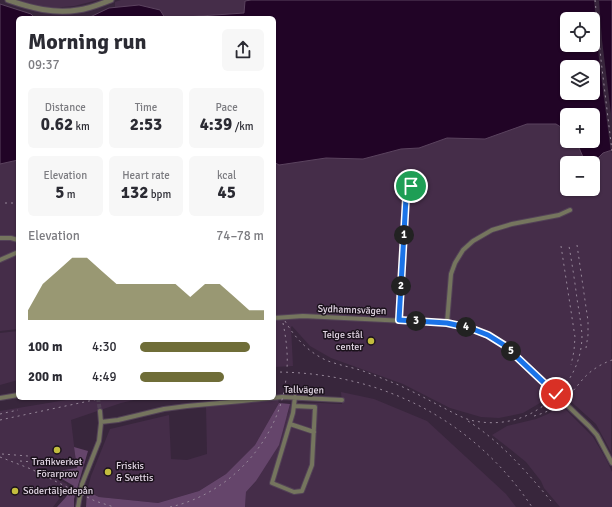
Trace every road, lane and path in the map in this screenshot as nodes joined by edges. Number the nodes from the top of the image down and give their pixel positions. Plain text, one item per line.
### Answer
1 (8, 0) edge
2 (105, 0) edge
3 (111, 0) edge
4 (91, 7) junction
5 (418, 183) dead end
6 (570, 210) dead end
7 (0, 238) edge
8 (16, 239) edge
9 (16, 253) edge
10 (0, 260) edge
11 (276, 318) edge
12 (399, 320) junction
13 (447, 323) junction
14 (16, 395) edge
15 (294, 397) junction
16 (0, 398) edge
17 (276, 398) edge
18 (250, 400) edge
19 (342, 400) dead end
20 (294, 406) junction
21 (100, 411) tunnel mouth
22 (101, 422) junction
23 (290, 424) junction
24 (314, 432) junction
25 (612, 463) edge
26 (78, 507) edge

1 - 4 street
2 - 4 street
3 - 4 street
5 - 12 street
6 - 13 street
7 - 8 street
9 - 10 street
11 - 12 street, Sydhamnsvägen
12 - 13 street, Sydhamnsvägen
13 - 25 street, Sydhamnsvägen
14 - 16 street
15 - 17 street, Tallvägen
15 - 19 street, Tallvägen
15 - 20 street
18 - 22 street, Tallvägen
20 - 23 street
20 - 24 street
21 - 22 street
22 - 26 street
23 - 24 street
23 - 24 street

